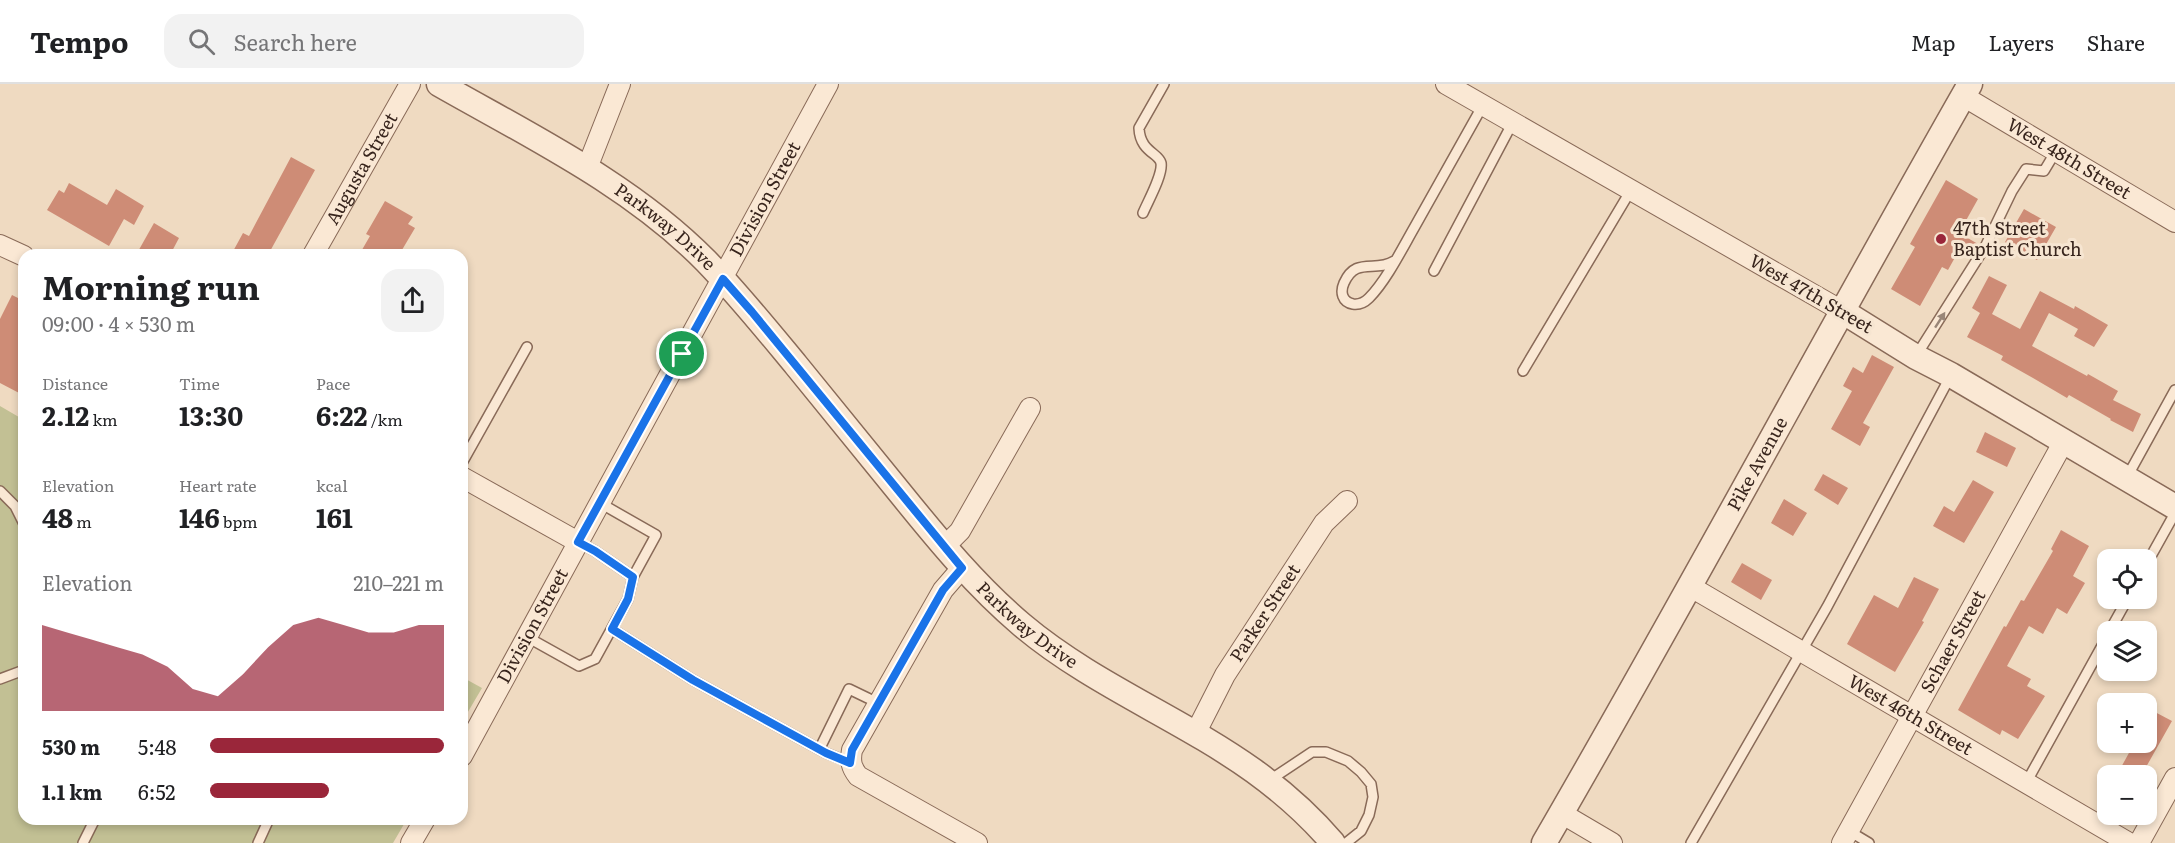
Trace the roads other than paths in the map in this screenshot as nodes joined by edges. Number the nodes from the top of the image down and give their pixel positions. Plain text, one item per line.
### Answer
1 (410, 84) edge
2 (439, 84) edge
3 (620, 84) edge
4 (828, 84) edge
5 (1164, 84) edge
6 (1446, 84) edge
7 (1966, 90) edge
8 (1482, 105) junction
9 (1513, 122) junction
10 (2056, 151) junction
11 (587, 168) junction
12 (1631, 190) junction
13 (1143, 213) dead end
14 (2175, 222) edge
15 (0, 245) edge
16 (316, 249) edge
17 (18, 253) edge
18 (1394, 261) junction
19 (1434, 271) dead end
20 (723, 279) junction
21 (1842, 311) junction
22 (527, 347) dead end
23 (1916, 357) junction
24 (1523, 371) dead end
25 (1951, 375) junction
26 (2175, 390) edge
27 (1030, 408) dead end
28 (2064, 441) junction
29 (468, 452) edge
30 (2126, 479) junction
31 (468, 480) edge
32 (0, 491) edge
33 (1347, 501) dead end
34 (600, 503) junction
35 (2175, 507) edge
36 (18, 512) edge
37 (2175, 513) edge
38 (578, 542) junction
39 (944, 547) junction
40 (2155, 549) edge
41 (962, 568) junction
42 (633, 577) junction
43 (1691, 586) junction
44 (612, 629) junction
45 (527, 637) junction
46 (1801, 653) junction
47 (2097, 653) edge
48 (18, 672) edge
49 (0, 679) edge
50 (878, 703) junction
51 (1912, 717) junction
52 (468, 731) edge
53 (1195, 734) junction
54 (820, 748) junction
55 (850, 763) junction
56 (2175, 778) edge
57 (1268, 781) junction
58 (2025, 783) junction
59 (1561, 813) junction
60 (92, 825) edge
61 (266, 825) edge
62 (420, 825) edge
63 (1845, 837) edge
64 (83, 843) edge
65 (258, 843) edge
66 (411, 843) edge
67 (977, 843) edge
68 (1333, 843) edge
69 (1346, 843) edge
70 (1544, 843) edge
71 (1612, 843) edge
72 (1691, 843) edge
73 (1869, 843) edge
74 (2129, 843) edge
75 (2139, 843) edge

1 - 16 street, Augusta Street
2 - 11 street, Parkway Drive
3 - 11 street
4 - 20 street, Division Street
5 - 13 lane
6 - 8 street, West 47th Street
7 - 10 street, West 48th Street
7 - 21 street, Pike Avenue
8 - 9 street, West 47th Street
8 - 18 lane
9 - 12 street, West 47th Street
9 - 19 lane
10 - 14 street, West 48th Street
23 -> 10 lane
11 - 20 street, Parkway Drive
12 - 21 street, West 47th Street
12 - 24 lane
15 - 17 street
18 - 18 lane
20 - 34 street, Division Street
20 - 39 street, Parkway Drive
21 - 23 street, West 47th Street
21 - 43 street, Pike Avenue
22 - 29 lane
23 - 25 street, West 47th Street
25 - 28 street, West 47th Street
25 - 46 lane
26 - 30 lane
27 - 39 street
28 - 30 street, West 47th Street
28 - 51 street, Schaer Street
30 - 35 street, West 47th Street
31 - 38 street
32 - 36 lane
33 - 53 street, Parker Street
34 - 38 street, Division Street
34 - 42 lane
37 - 40 lane
38 - 42 lane
38 - 45 street, Division Street
39 - 41 street, Parkway Drive
41 - 50 street
41 - 53 street, Parkway Drive
42 - 44 lane
43 - 46 street, West 46th Street
43 - 59 street, Pike Avenue
44 - 45 lane
44 - 54 lane
45 - 52 street, Division Street
46 - 51 street, West 46th Street
46 - 72 lane
47 - 58 lane
48 - 49 lane
50 - 54 lane
50 - 55 street
51 - 58 street, West 46th Street
51 - 63 street, Schaer Street
53 - 57 street, Parkway Drive
54 - 55 lane
55 - 67 street
56 - 75 street
57 - 68 street, Parkway Drive
57 - 69 lane
58 - 74 street, West 46th Street
59 - 70 street, Pike Avenue
59 - 71 street
60 - 64 lane
61 - 65 lane
62 - 66 street
63 - 73 lane

